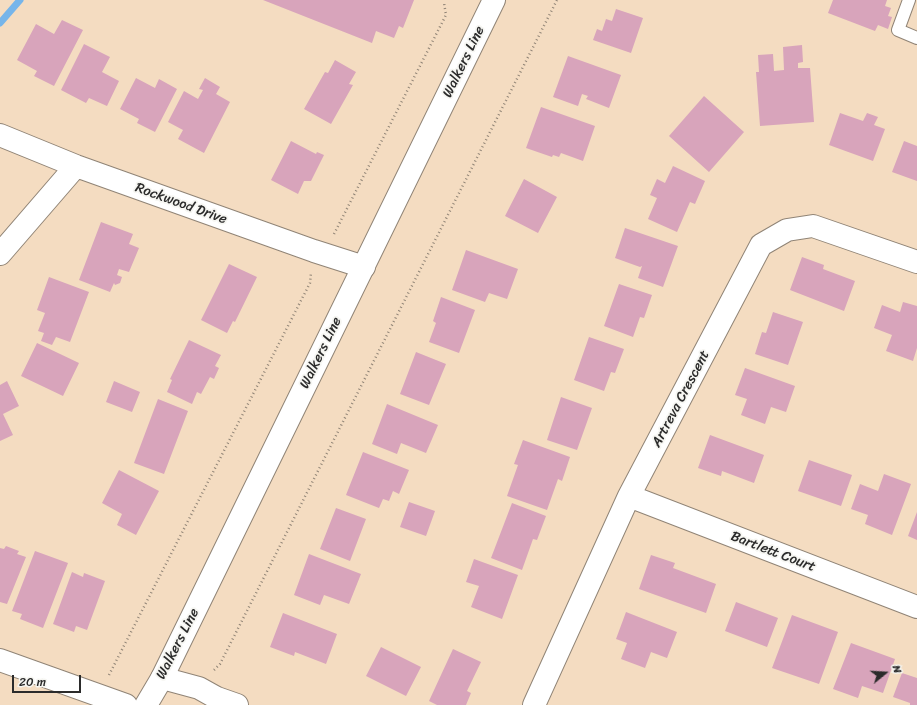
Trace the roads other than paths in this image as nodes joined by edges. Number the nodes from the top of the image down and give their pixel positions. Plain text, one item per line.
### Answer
1 (494, 0) edge
2 (909, 0) edge
3 (917, 38) edge
4 (0, 135) edge
5 (76, 166) junction
6 (0, 254) edge
7 (917, 262) edge
8 (364, 267) junction
9 (629, 496) junction
10 (917, 607) edge
11 (0, 660) edge
12 (162, 678) junction
13 (126, 705) edge
14 (146, 705) edge
15 (237, 705) edge
16 (534, 705) edge

1 - 8 street, Walkers Line
2 - 3 lane
4 - 5 street, Rockwood Drive
5 - 6 street
5 - 8 street, Rockwood Drive
7 - 9 street, Artreva Crescent
8 - 12 street, Walkers Line
9 - 10 street, Bartlett Court
9 - 16 street, Artreva Crescent
11 - 13 street
12 - 14 street, Walkers Line
12 - 15 street

